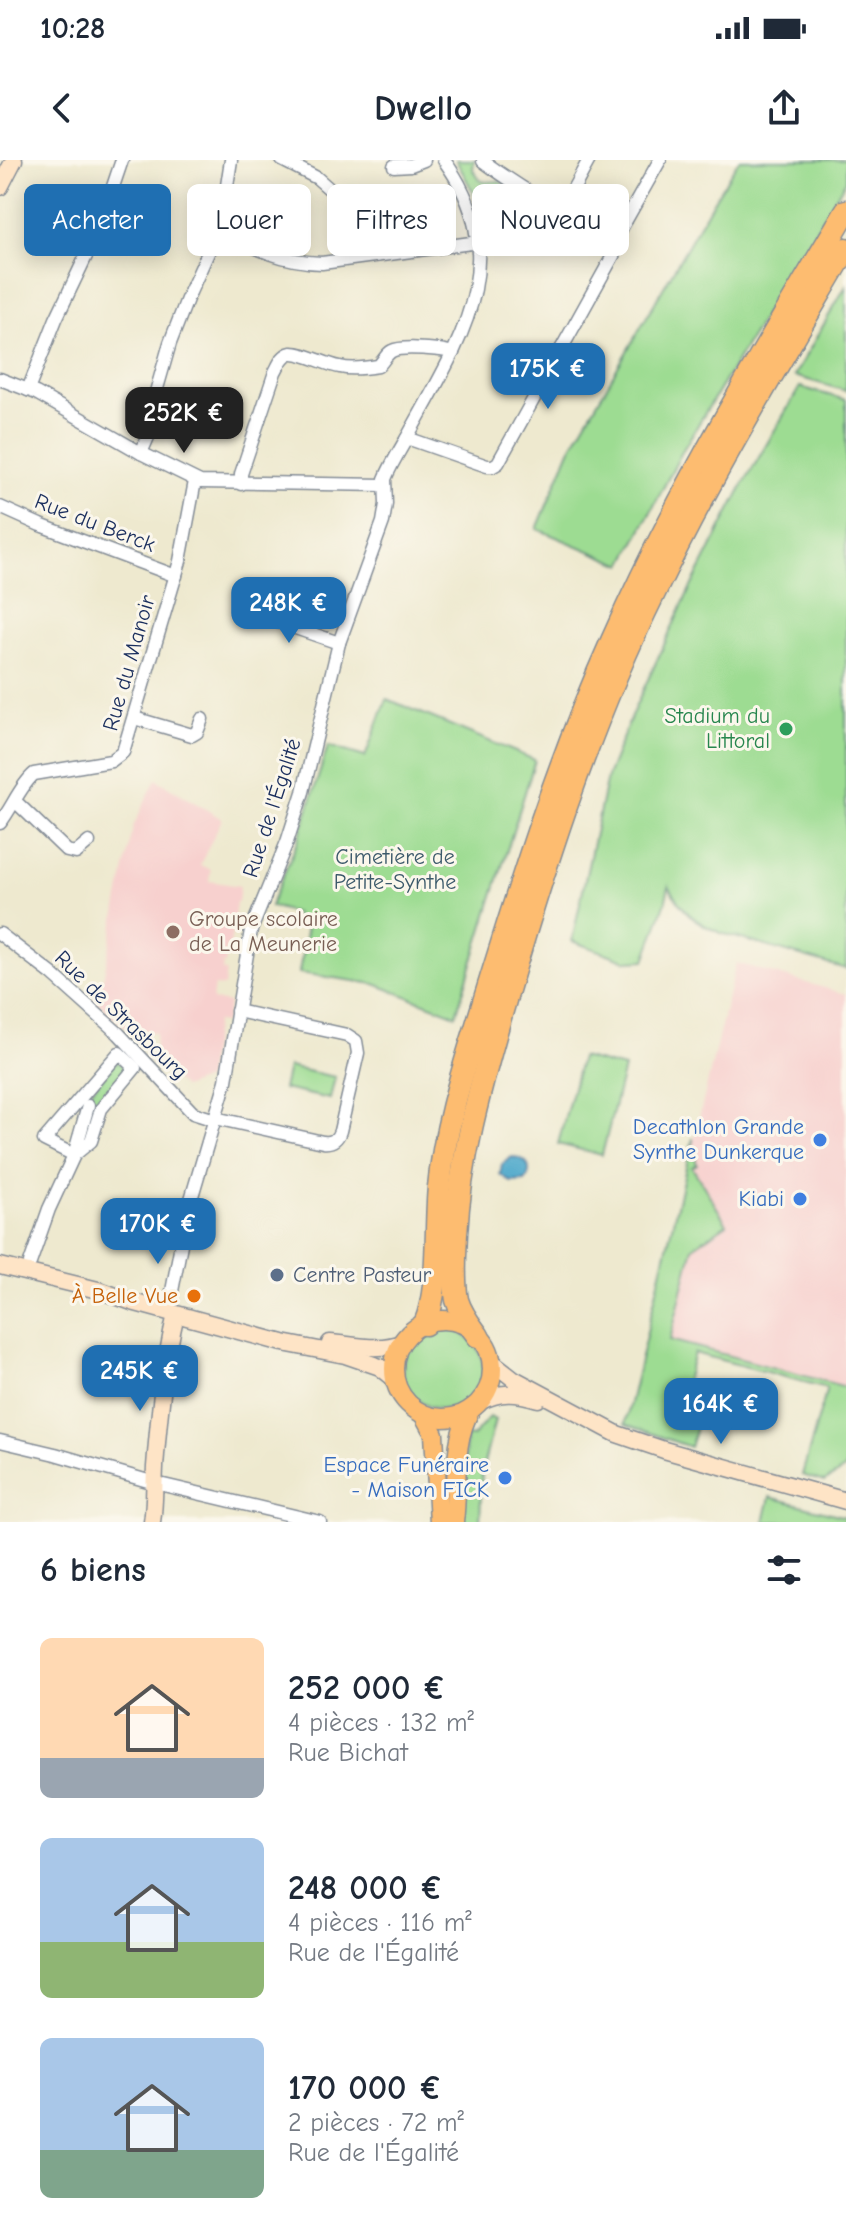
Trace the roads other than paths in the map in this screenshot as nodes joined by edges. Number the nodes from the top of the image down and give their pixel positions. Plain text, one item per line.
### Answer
1 (14, 160) edge
2 (122, 160) edge
3 (231, 160) edge
4 (282, 160) edge
5 (424, 160) edge
6 (444, 160) edge
7 (589, 160) edge
8 (660, 160) edge
9 (483, 161) edge
10 (394, 166) dead end
11 (227, 184) edge
12 (515, 184) edge
13 (575, 184) edge
14 (0, 187) edge
15 (327, 187) edge
16 (846, 211) edge
17 (629, 214) edge
18 (472, 223) edge
19 (472, 244) edge
20 (846, 249) edge
21 (207, 256) edge
22 (275, 256) edge
23 (478, 256) edge
24 (613, 256) edge
25 (453, 353) junction
26 (0, 379) edge
27 (28, 390) junction
28 (407, 438) junction
29 (141, 453) junction
30 (195, 481) junction
31 (241, 484) junction
32 (384, 485) junction
33 (0, 507) edge
34 (176, 576) junction
35 (252, 613) dead end
36 (339, 643) junction
37 (134, 718) junction
38 (202, 719) dead end
39 (16, 802) junction
40 (0, 823) edge
41 (89, 842) dead end
42 (0, 934) edge
43 (237, 1011) junction
44 (132, 1057) junction
45 (88, 1106) junction
46 (215, 1119) junction
47 (74, 1155) junction
48 (30, 1263) dead end
49 (0, 1266) edge
50 (172, 1313) junction
51 (425, 1324) junction
52 (478, 1336) junction
53 (262, 1337) junction
54 (403, 1342) junction
55 (491, 1361) junction
56 (395, 1379) junction
57 (475, 1406) junction
58 (423, 1414) junction
59 (584, 1417) junction
60 (0, 1441) edge
61 (155, 1483) junction
62 (846, 1501) edge
63 (152, 1522) edge
64 (320, 1522) edge
65 (439, 1522) edge
66 (454, 1522) edge

1 - 14 street
2 - 27 street
3 - 11 street
4 - 15 street
5 - 10 street
6 - 18 street, Rue de l'Égalité
7 - 13 street
8 - 17 street
9 - 12 street
16 - 51 highway
19 - 22 street
20 - 52 highway
21 - 29 street
23 - 25 street, Rue de l'Égalité
24 - 28 street
25 - 28 street, Rue de l'Égalité
25 - 31 street
26 - 27 street
27 - 29 street
28 - 32 street, Rue de l'Égalité
29 - 30 street
30 - 31 street
30 - 34 street, Rue du Manoir
31 - 32 street
32 - 36 street, Rue de l'Égalité
33 - 34 street, Rue du Berck
34 - 37 street, Rue du Manoir
35 - 36 street
36 - 43 street, Rue de l'Égalité
37 - 38 street
37 - 39 street, Rue du Manoir
39 - 40 street, Rue du Manoir
39 - 41 street
42 - 44 street, Rue de Strasbourg
43 - 46 street, Rue de l'Égalité
43 - 46 street, Rue de Strasbourg
44 - 45 street
44 - 45 street
44 - 46 street, Rue de Strasbourg
45 - 47 street
45 - 47 street
46 - 50 street, Rue de l'Égalité
47 - 48 street
49 - 50 street
50 - 53 street
50 - 61 street
51 - 52 main road
51 - 54 main road
52 - 55 main road
53 - 54 street
53 - 56 street
54 - 56 main road
55 - 57 main road
55 - 59 street
56 - 58 main road
57 - 58 main road
57 - 59 street
57 - 66 main road
58 - 65 main road
59 - 62 street
60 - 61 street
61 - 63 street
61 - 64 street

